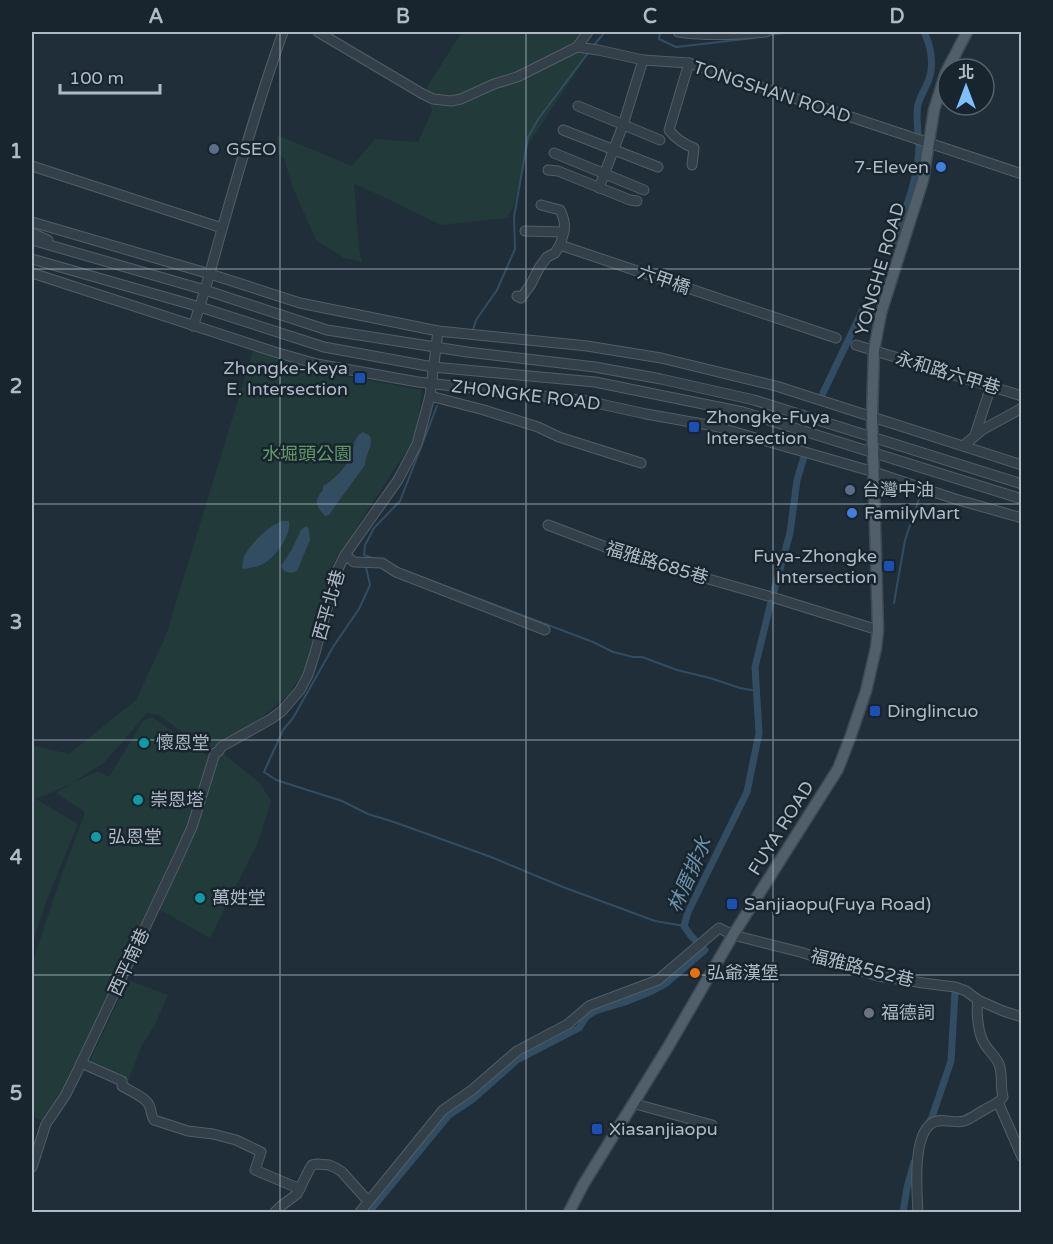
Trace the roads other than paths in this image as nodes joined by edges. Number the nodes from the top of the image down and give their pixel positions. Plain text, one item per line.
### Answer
1 (283, 32) edge
2 (318, 32) edge
3 (588, 32) edge
4 (678, 32) edge
5 (766, 32) edge
6 (967, 32) edge
7 (577, 47) junction
8 (643, 60) junction
9 (689, 63) junction
10 (578, 106) dead end
11 (623, 125) junction
12 (563, 130) dead end
13 (660, 140) dead end
14 (929, 144) junction
15 (614, 150) junction
16 (554, 153) dead end
17 (692, 165) dead end
18 (32, 166) edge
19 (658, 167) dead end
20 (548, 170) dead end
21 (604, 174) junction
22 (1022, 174) edge
23 (599, 188) junction
24 (644, 190) dead end
25 (637, 201) dead end
26 (541, 206) dead end
27 (32, 222) edge
28 (222, 228) junction
29 (525, 231) dead end
30 (564, 232) junction
31 (32, 233) edge
32 (32, 240) edge
33 (560, 245) junction
34 (77, 254) junction
35 (32, 259) edge
36 (32, 264) edge
37 (32, 273) edge
38 (210, 274) junction
39 (92, 277) junction
40 (205, 290) junction
41 (517, 296) dead end
42 (200, 307) junction
43 (193, 326) junction
44 (438, 331) junction
45 (836, 338) dead end
46 (856, 345) dead end
47 (436, 348) junction
48 (874, 350) junction
49 (433, 367) junction
50 (432, 383) junction
51 (991, 386) junction
52 (430, 396) junction
53 (1022, 396) edge
54 (1022, 408) edge
55 (872, 417) junction
56 (975, 436) junction
57 (873, 437) junction
58 (963, 446) junction
59 (873, 452) junction
60 (641, 463) dead end
61 (1022, 465) edge
62 (874, 472) junction
63 (1022, 484) edge
64 (1022, 500) edge
65 (1022, 518) edge
66 (548, 525) dead end
67 (345, 555) junction
68 (545, 630) dead end
69 (878, 630) junction
70 (214, 753) joint
71 (733, 935) junction
72 (978, 1000) junction
73 (1022, 1017) edge
74 (81, 1063) junction
75 (998, 1102) junction
76 (632, 1103) junction
77 (712, 1125) dead end
78 (1022, 1157) edge
79 (32, 1167) edge
80 (300, 1189) junction
81 (368, 1201) junction
82 (275, 1212) edge
83 (360, 1212) edge
84 (569, 1212) edge
85 (918, 1212) edge

1 - 28 street
2 - 7 street
3 - 7 street
4 - 5 street
6 - 14 main road, YONGHE ROAD
7 - 8 street, TONGSHAN ROAD
8 - 9 street, TONGSHAN ROAD
8 - 11 street
9 - 14 street, TONGSHAN ROAD
9 - 17 street
10 - 11 street
11 - 13 street
11 - 15 street
12 - 15 street
14 - 22 street
14 - 48 main road, YONGHE ROAD
15 - 19 street
15 - 21 street
16 - 21 street
18 - 28 street
20 - 23 street
21 - 23 street
21 - 24 street
23 - 25 street
26 - 30 street
27 - 38 street
28 - 38 street
29 - 30 street
30 - 33 street
31 - 34 street
32 - 34 street, ZHONGKE ROAD
33 - 41 street
33 - 45 street, 六甲橋
34 - 40 street, ZHONGKE ROAD
35 - 39 street, ZHONGKE ROAD
36 - 39 street
37 - 43 street, ZHONGKE ROAD
38 - 40 street
38 - 44 street
39 - 42 street, ZHONGKE ROAD
40 - 42 street
40 - 47 street, ZHONGKE ROAD
42 - 43 street
42 - 49 street, ZHONGKE ROAD
43 - 50 street, ZHONGKE ROAD
44 - 47 street, 西平北巷
44 - 55 street
46 - 48 street
47 - 49 street, 西平北巷
47 - 57 street, ZHONGKE ROAD
48 - 51 street, 永和路六甲巷
48 - 55 main road, YONGHE ROAD
49 - 50 street, 西平北巷
49 - 59 street, ZHONGKE ROAD
50 - 52 street, 西平北巷
50 - 62 street, ZHONGKE ROAD
51 - 53 street, 永和路六甲巷
51 - 56 street
52 - 60 street
52 - 67 street, 西平北巷
54 - 56 street
55 - 57 main road, FUYA ROAD
55 - 58 street
56 - 58 street
57 - 59 main road, FUYA ROAD
57 - 63 street, ZHONGKE ROAD
58 - 61 street
59 - 62 main road, FUYA ROAD
59 - 64 street, ZHONGKE ROAD
62 - 65 street, ZHONGKE ROAD
62 - 69 main road, FUYA ROAD
66 - 69 street, 福雅路685巷
67 - 68 street
67 - 70 street, 西平北巷
69 - 71 main road, FUYA ROAD
70 - 74 street, 西平南巷
71 - 72 street, 福雅路552巷
71 - 76 main road, FUYA ROAD
71 - 81 street, 福雅路552巷
72 - 73 street, 福雅路552巷
72 - 75 street
74 - 79 street, 西平南巷
74 - 80 street
75 - 78 street
75 - 85 street
76 - 77 street
76 - 84 main road, FUYA ROAD
80 - 81 street
80 - 82 street
81 - 83 street

